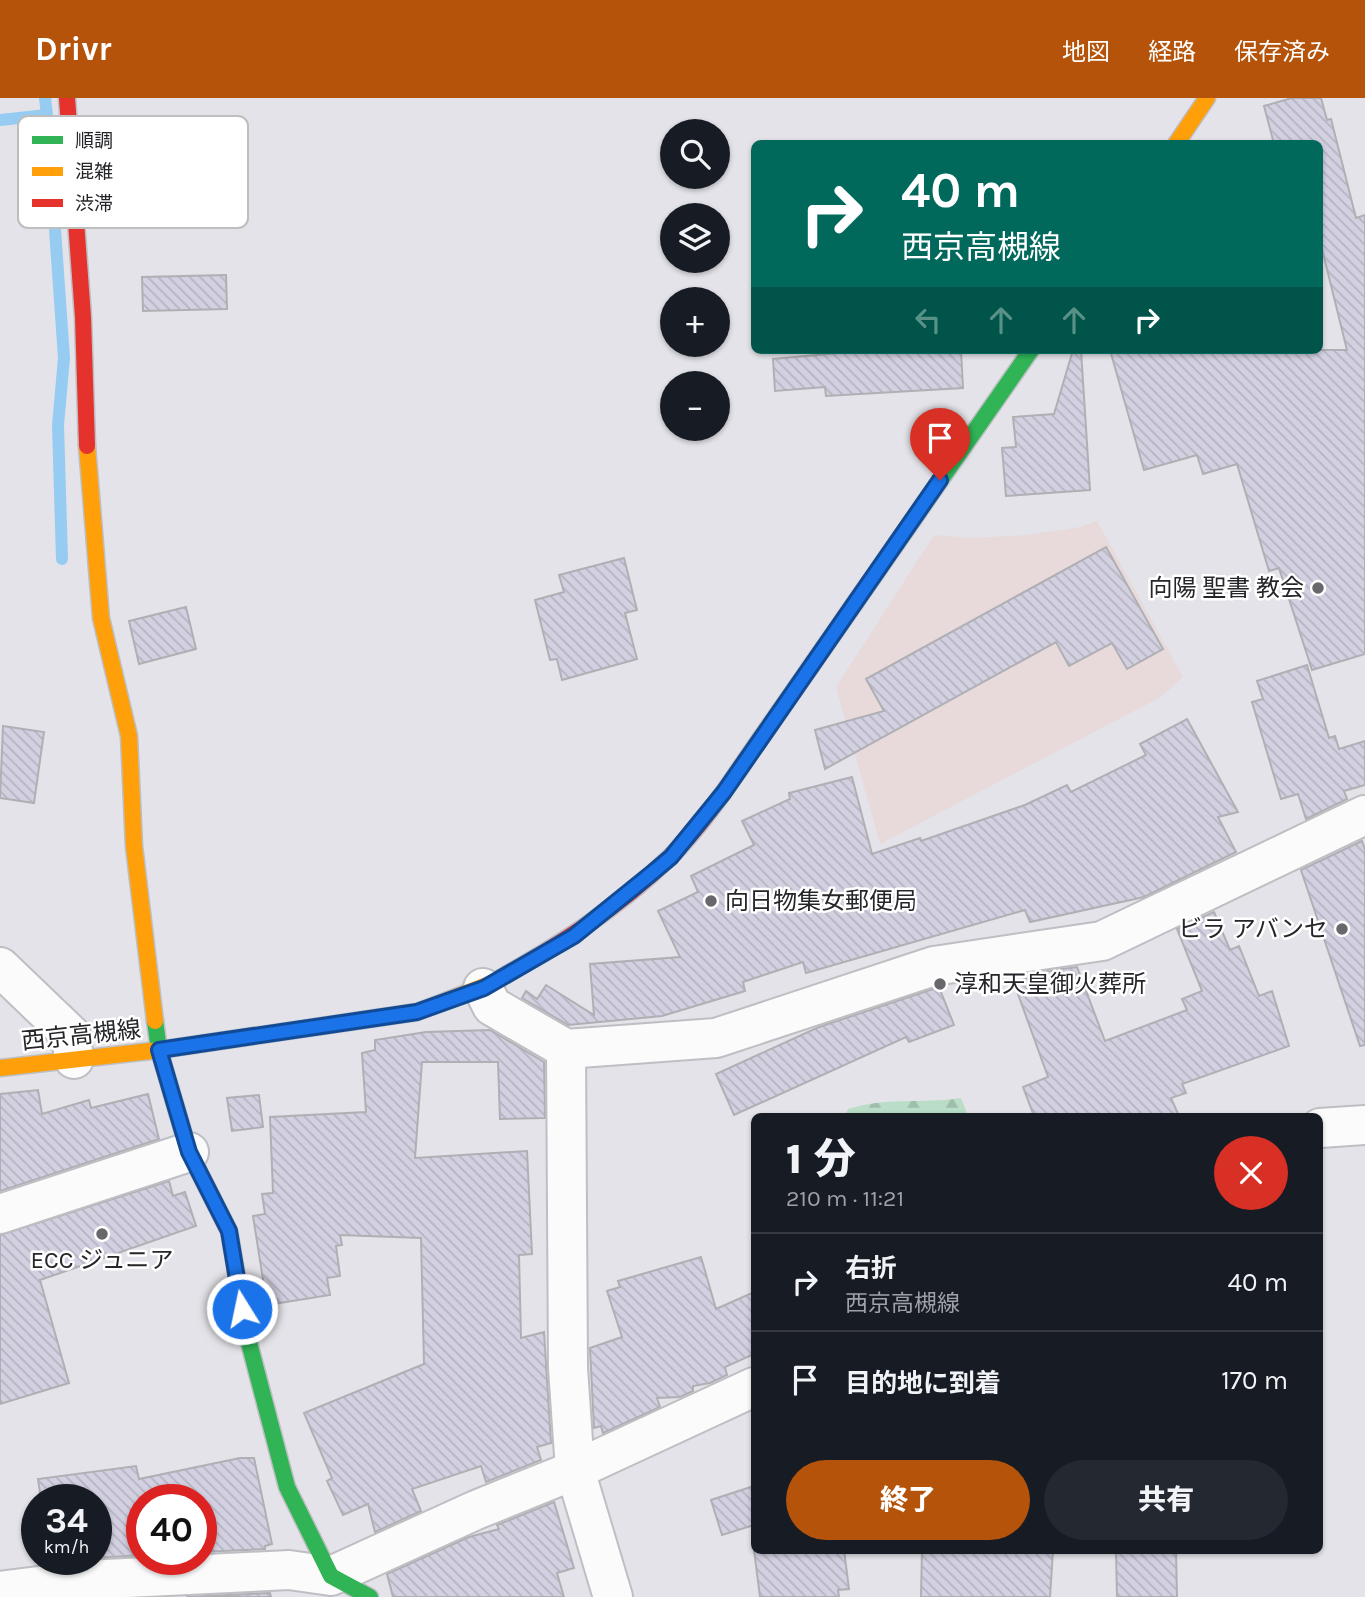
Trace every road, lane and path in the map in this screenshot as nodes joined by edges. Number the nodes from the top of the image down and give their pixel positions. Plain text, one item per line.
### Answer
1 (67, 98) edge
2 (1207, 98) edge
3 (68, 116) edge
4 (1178, 140) edge
5 (76, 228) edge
6 (1028, 354) edge
7 (1365, 815) edge
8 (0, 967) edge
9 (484, 988) junction
10 (566, 1049) junction
11 (159, 1050) junction
12 (74, 1059) junction
13 (0, 1068) edge
14 (1365, 1125) edge
15 (1323, 1128) edge
16 (189, 1152) junction
17 (0, 1214) edge
18 (751, 1388) edge
19 (575, 1470) junction
20 (331, 1576) junction
21 (0, 1591) edge
22 (370, 1597) edge
23 (613, 1597) edge

1 - 3 street
2 - 4 street
5 - 11 street
6 - 9 street, 西京高槻線
7 - 10 street
8 - 12 street
9 - 10 street
9 - 11 street, 西京高槻線
10 - 19 street
11 - 12 street, 西京高槻線
11 - 16 street
12 - 13 street, 西京高槻線
14 - 15 street
16 - 17 street
16 - 20 street
18 - 19 street
19 - 20 street
19 - 23 street
20 - 21 street
20 - 22 street

